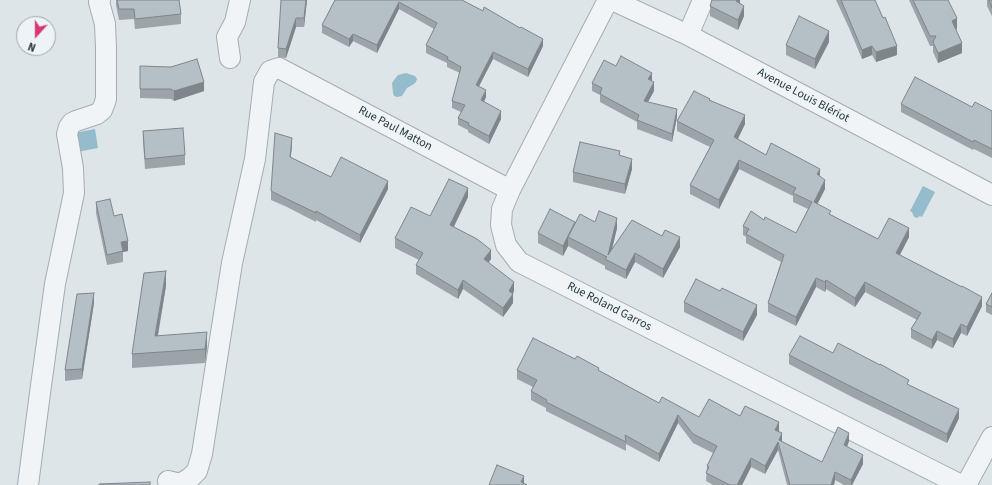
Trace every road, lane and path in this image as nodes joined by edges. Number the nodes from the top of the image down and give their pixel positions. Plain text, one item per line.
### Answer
1 (100, 0) edge
2 (240, 0) edge
3 (608, 0) edge
4 (612, 0) edge
5 (703, 0) edge
6 (688, 35) junction
7 (230, 58) dead end
8 (510, 190) junction
9 (992, 195) edge
10 (992, 437) edge
11 (168, 481) dead end
12 (28, 485) edge
13 (961, 485) edge
14 (966, 485) edge

1 - 12 street
2 - 7 street
3 - 8 street, Rue Roland Garros
4 - 6 street, Avenue Louis Blériot
5 - 6 street
6 - 9 street, Avenue Louis Blériot
8 - 11 street, Rue Paul Matton
8 - 13 street, Rue Roland Garros
10 - 14 street

